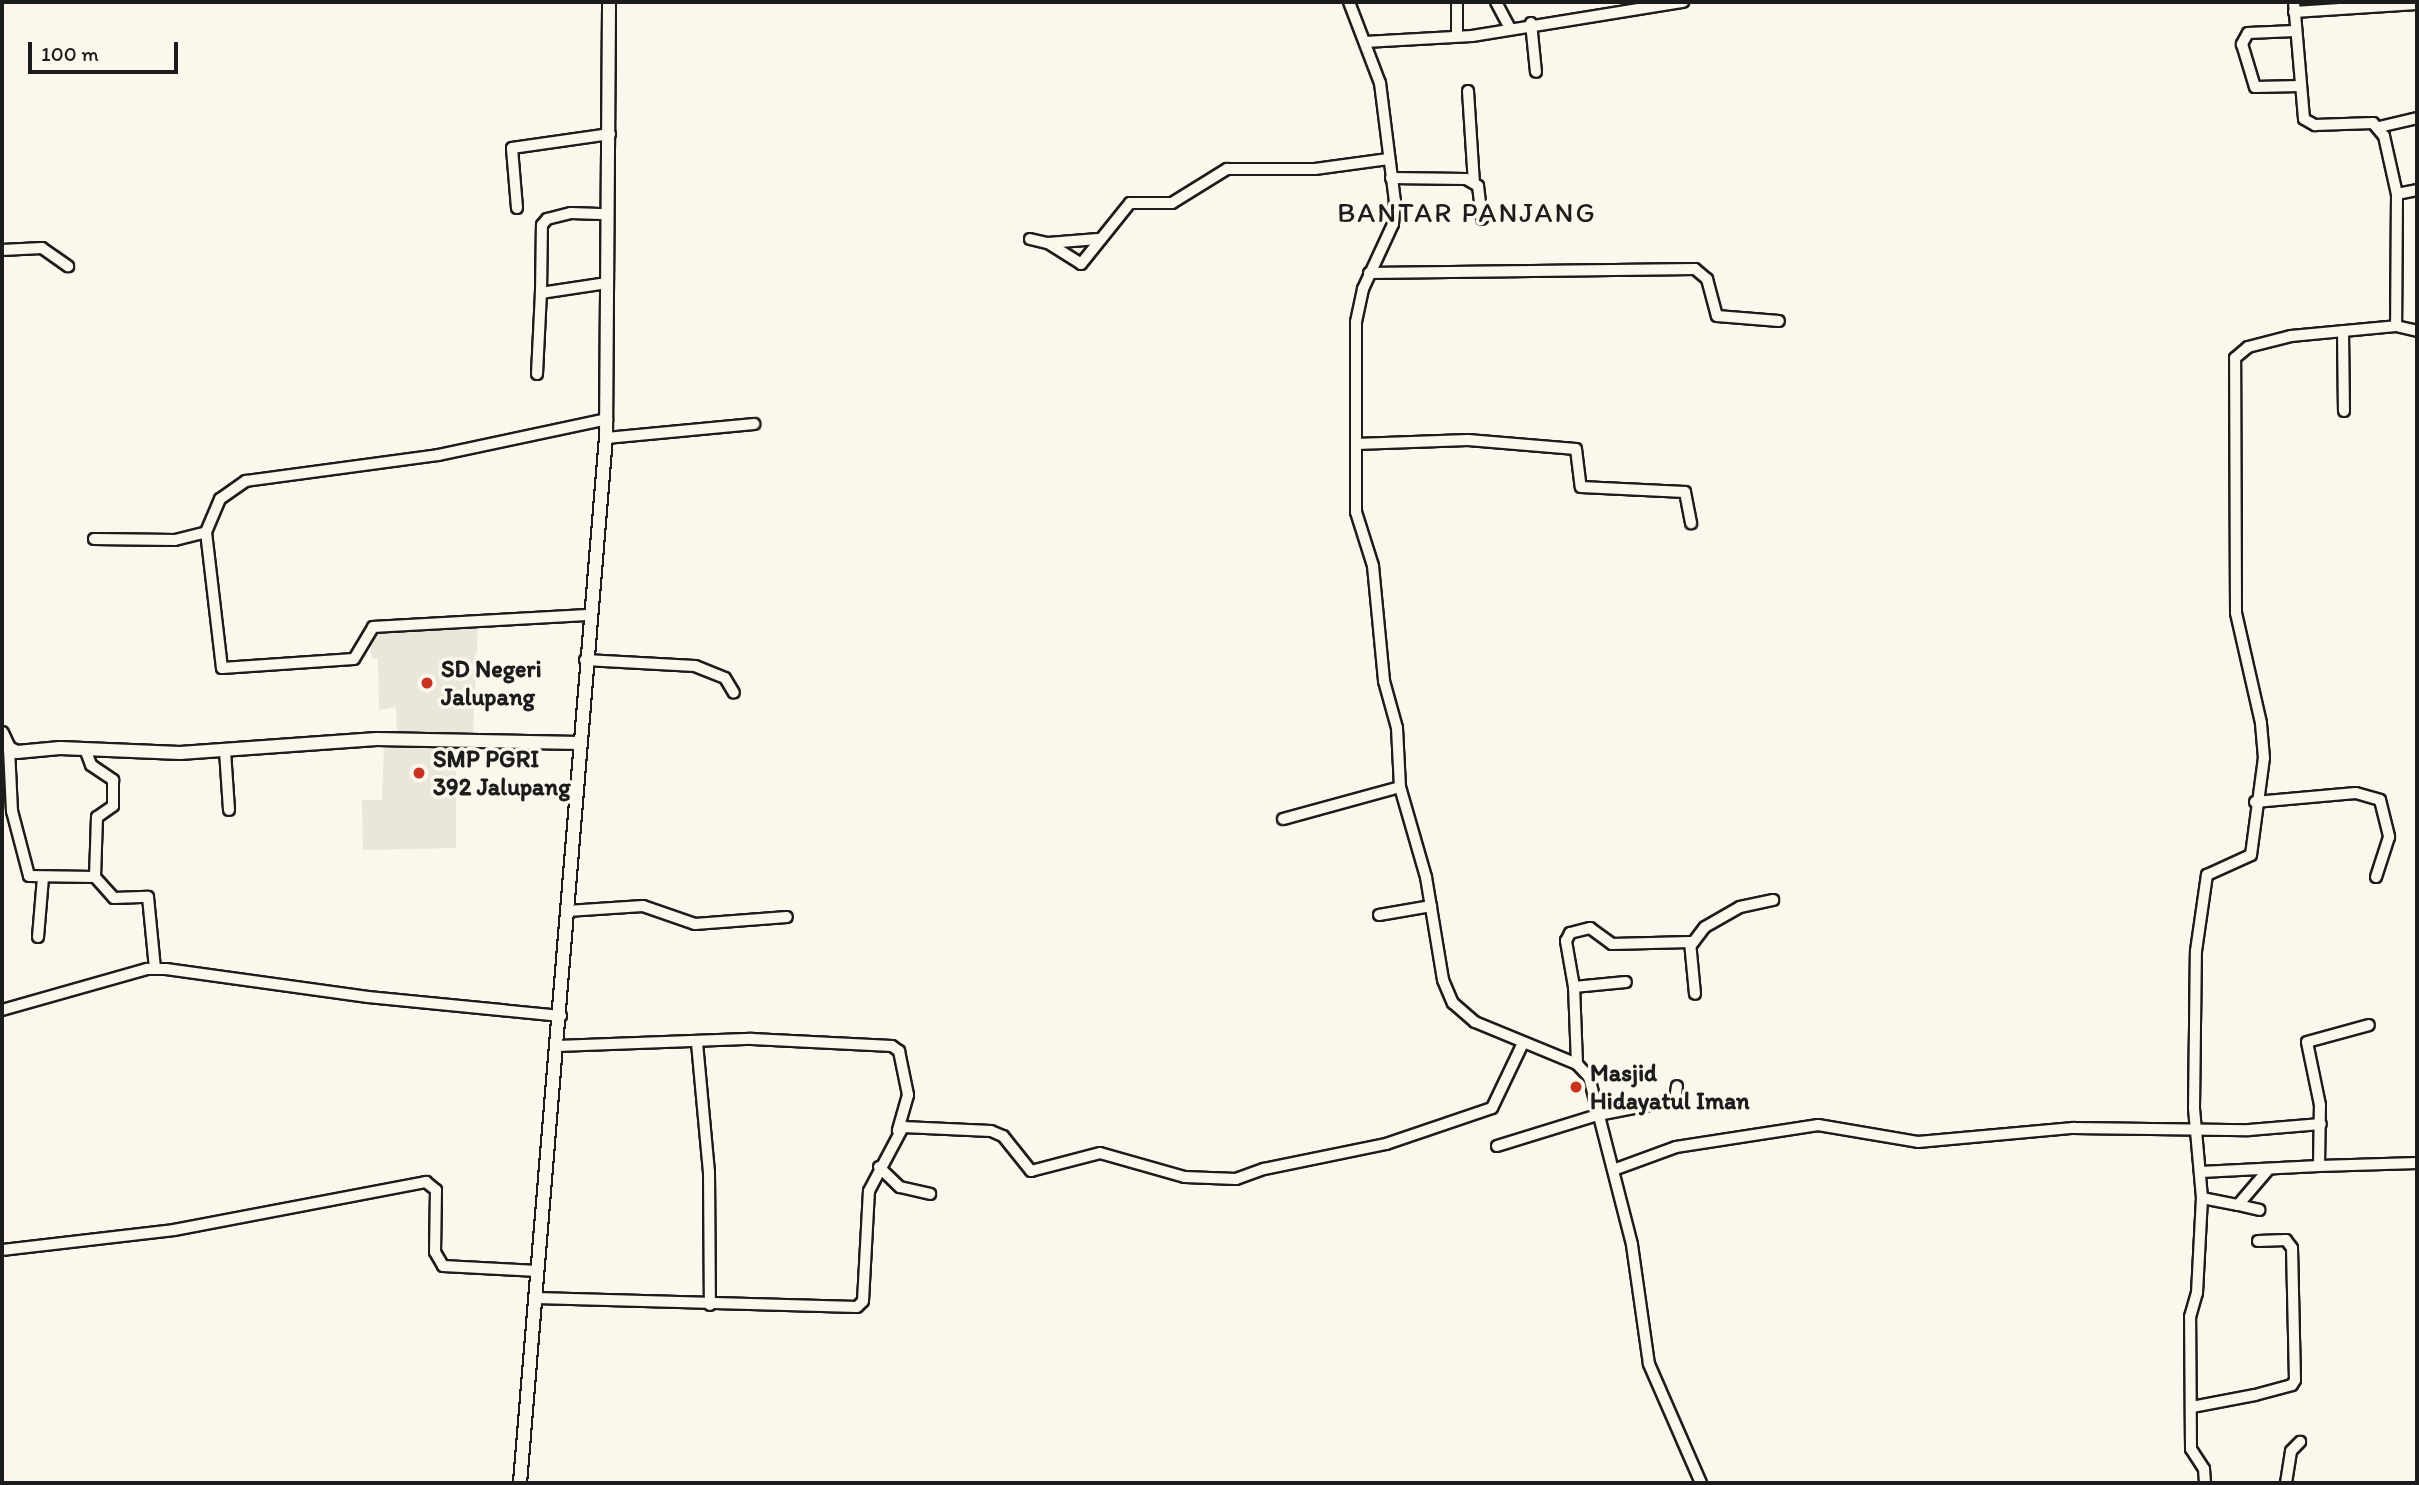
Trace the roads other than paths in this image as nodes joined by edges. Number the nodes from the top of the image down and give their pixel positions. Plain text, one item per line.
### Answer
1 (609, 2) edge
2 (1349, 2) edge
3 (1457, 2) edge
4 (1496, 2) edge
5 (1683, 2) edge
6 (2417, 4) edge
7 (2294, 7) edge
8 (1531, 23) junction
9 (1510, 28) junction
10 (2295, 31) junction
11 (1457, 34) junction
12 (1365, 42) junction
13 (1536, 72) dead end
14 (2300, 86) junction
15 (1468, 91) dead end
16 (2417, 118) edge
17 (2379, 127) junction
18 (610, 134) junction
19 (1388, 159) junction
20 (1391, 178) junction
21 (1474, 183) junction
22 (2417, 190) edge
23 (2397, 194) junction
24 (517, 208) dead end
25 (607, 214) junction
26 (1482, 219) dead end
27 (1030, 239) dead end
28 (1098, 239) junction
29 (1048, 243) junction
30 (2, 250) edge
31 (68, 266) dead end
32 (1369, 273) junction
33 (607, 283) junction
34 (541, 293) junction
35 (1779, 321) dead end
36 (2396, 326) junction
37 (2343, 331) junction
38 (2417, 331) edge
39 (537, 374) dead end
40 (2344, 411) dead end
41 (607, 419) junction
42 (754, 424) dead end
43 (606, 438) junction
44 (1356, 444) junction
45 (1691, 523) dead end
46 (206, 532) junction
47 (93, 539) dead end
48 (591, 615) junction
49 (585, 660) junction
50 (734, 693) dead end
51 (2, 733) edge
52 (579, 743) junction
53 (9, 748) junction
54 (85, 749) junction
55 (225, 751) junction
56 (1400, 787) junction
57 (2255, 802) junction
58 (229, 810) dead end
59 (1283, 819) dead end
60 (8, 821) edge
61 (95, 877) junction
62 (2376, 877) dead end
63 (43, 878) junction
64 (1773, 900) dead end
65 (1431, 906) junction
66 (567, 911) junction
67 (1379, 915) dead end
68 (787, 917) dead end
69 (38, 937) dead end
70 (1692, 944) junction
71 (156, 969) junction
72 (1626, 982) dead end
73 (1574, 987) junction
74 (1695, 994) dead end
75 (2, 1010) edge
76 (561, 1016) junction
77 (2369, 1025) dead end
78 (697, 1043) junction
79 (1523, 1043) junction
80 (557, 1046) junction
81 (1577, 1063) junction
82 (1677, 1086) dead end
83 (1598, 1115) junction
84 (2320, 1124) junction
85 (2195, 1128) junction
86 (897, 1134) junction
87 (1497, 1146) dead end
88 (2417, 1163) edge
89 (2319, 1166) junction
90 (879, 1167) junction
91 (1616, 1169) junction
92 (2267, 1171) junction
93 (2201, 1172) junction
94 (930, 1194) dead end
95 (2202, 1198) junction
96 (2238, 1205) junction
97 (2259, 1210) dead end
98 (2258, 1241) dead end
99 (2, 1250) edge
100 (538, 1271) junction
101 (536, 1298) junction
102 (710, 1305) junction
103 (2192, 1407) junction
104 (2300, 1442) dead end
105 (520, 1483) edge
106 (1701, 1483) edge
107 (2205, 1483) edge
108 (2286, 1483) edge

1 - 18 street
2 - 12 street
3 - 11 street
4 - 9 street
5 - 8 street
6 - 7 street
7 - 10 street
8 - 9 street
8 - 13 street
9 - 11 street
10 - 14 street
10 - 14 street
11 - 12 street
12 - 19 street
14 - 17 street
15 - 21 street
16 - 17 street
17 - 23 street
18 - 24 street
18 - 25 street
19 - 20 street
19 - 28 street
20 - 21 street
20 - 32 street
21 - 26 street
22 - 23 street
23 - 36 street
25 - 33 street
25 - 34 street
27 - 29 street
28 - 29 street
28 - 29 street
30 - 31 street
32 - 35 street
32 - 44 street
33 - 34 street
33 - 41 street
34 - 39 street
36 - 37 street
36 - 38 street
37 - 40 street
37 - 57 street
41 - 43 street
41 - 46 street
42 - 43 street
43 - 48 street
44 - 45 street
44 - 56 street
46 - 47 street
46 - 48 street
48 - 49 street
49 - 50 street
49 - 52 street
51 - 53 street
52 - 55 street
52 - 66 street
53 - 54 street
53 - 60 street
54 - 55 street
54 - 61 street
55 - 58 street
56 - 59 street
56 - 65 street
57 - 62 street
57 - 85 street
60 - 63 street
61 - 63 street
61 - 71 street
63 - 69 street
64 - 70 street
65 - 67 street
65 - 79 street
66 - 68 street
66 - 76 street
70 - 73 street
70 - 74 street
71 - 75 street
71 - 76 street
72 - 73 street
73 - 81 street
76 - 80 street
77 - 84 street
78 - 80 street
78 - 86 street
78 - 102 street
79 - 81 street
79 - 86 street
80 - 100 street
81 - 83 street
82 - 83 street
83 - 87 street
83 - 91 street
84 - 85 street
84 - 89 street
85 - 91 street
85 - 93 street
86 - 90 street
88 - 89 street
89 - 92 street
90 - 94 street
90 - 102 street
91 - 106 street
92 - 93 street
92 - 96 street
93 - 95 street
95 - 96 street
95 - 103 street
96 - 97 street
98 - 103 street
99 - 100 street
100 - 101 street
101 - 102 street
101 - 105 street
103 - 107 street
104 - 108 street

